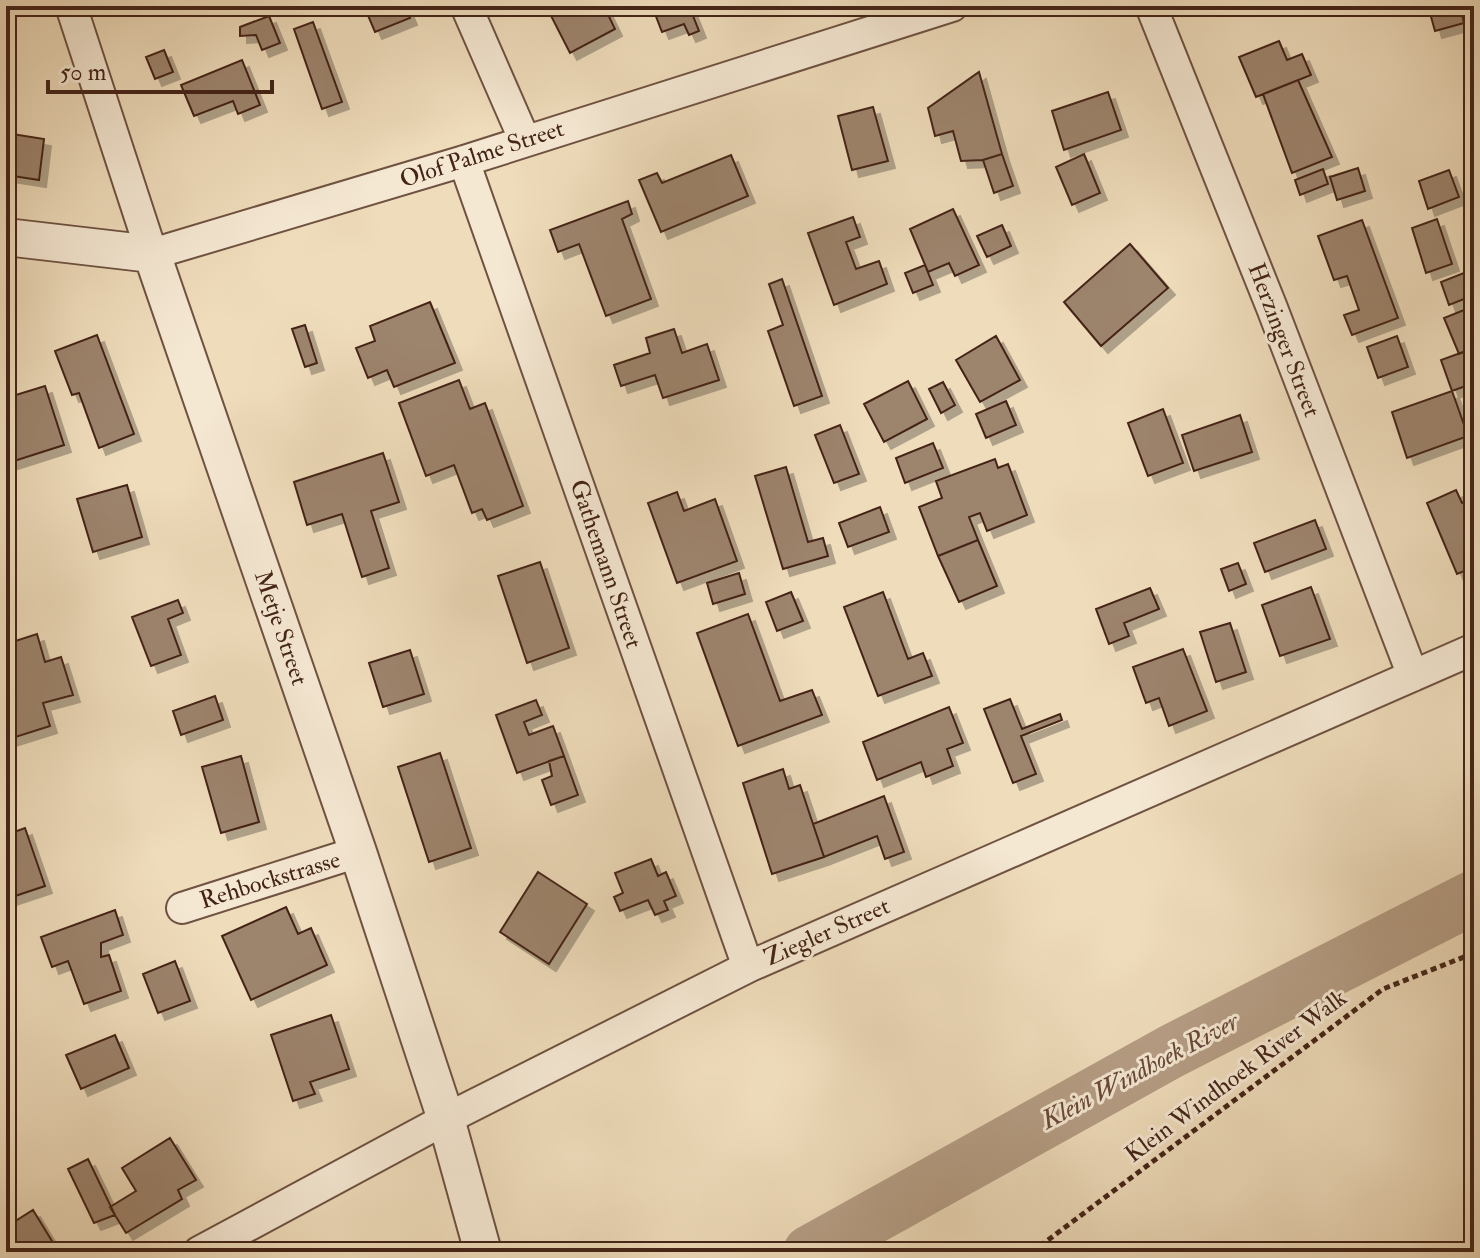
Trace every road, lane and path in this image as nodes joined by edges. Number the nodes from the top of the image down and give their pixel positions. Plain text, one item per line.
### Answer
1 (71, 6) edge
2 (466, 6) edge
3 (952, 6) edge
4 (1151, 6) edge
5 (525, 141) junction
6 (464, 161) junction
7 (6, 237) edge
8 (152, 254) junction
9 (1474, 649) edge
10 (1413, 676) junction
11 (358, 852) junction
12 (182, 908) dead end
13 (1474, 953) edge
14 (748, 967) junction
15 (446, 1119) junction
16 (199, 1252) edge
17 (483, 1252) edge
18 (1032, 1252) edge

1 - 8 street, Metje Street
2 - 5 street
3 - 5 street, Olof Palme Street
4 - 10 street, Herzinger Street
5 - 6 street, Olof Palme Street
6 - 8 street, Olof Palme Street
6 - 14 street, Gathemann Street
7 - 8 street, Olof Palme Street
8 - 11 street, Metje Street
9 - 10 street, Ziegler Street
10 - 14 street, Ziegler Street
11 - 12 street, Rehbockstrasse
11 - 15 street, Metje Street
13 - 18 path, Klein Windhoek River Walk
14 - 15 street, Ziegler Street
15 - 16 street, Ziegler Street
15 - 17 street, Metje Street

